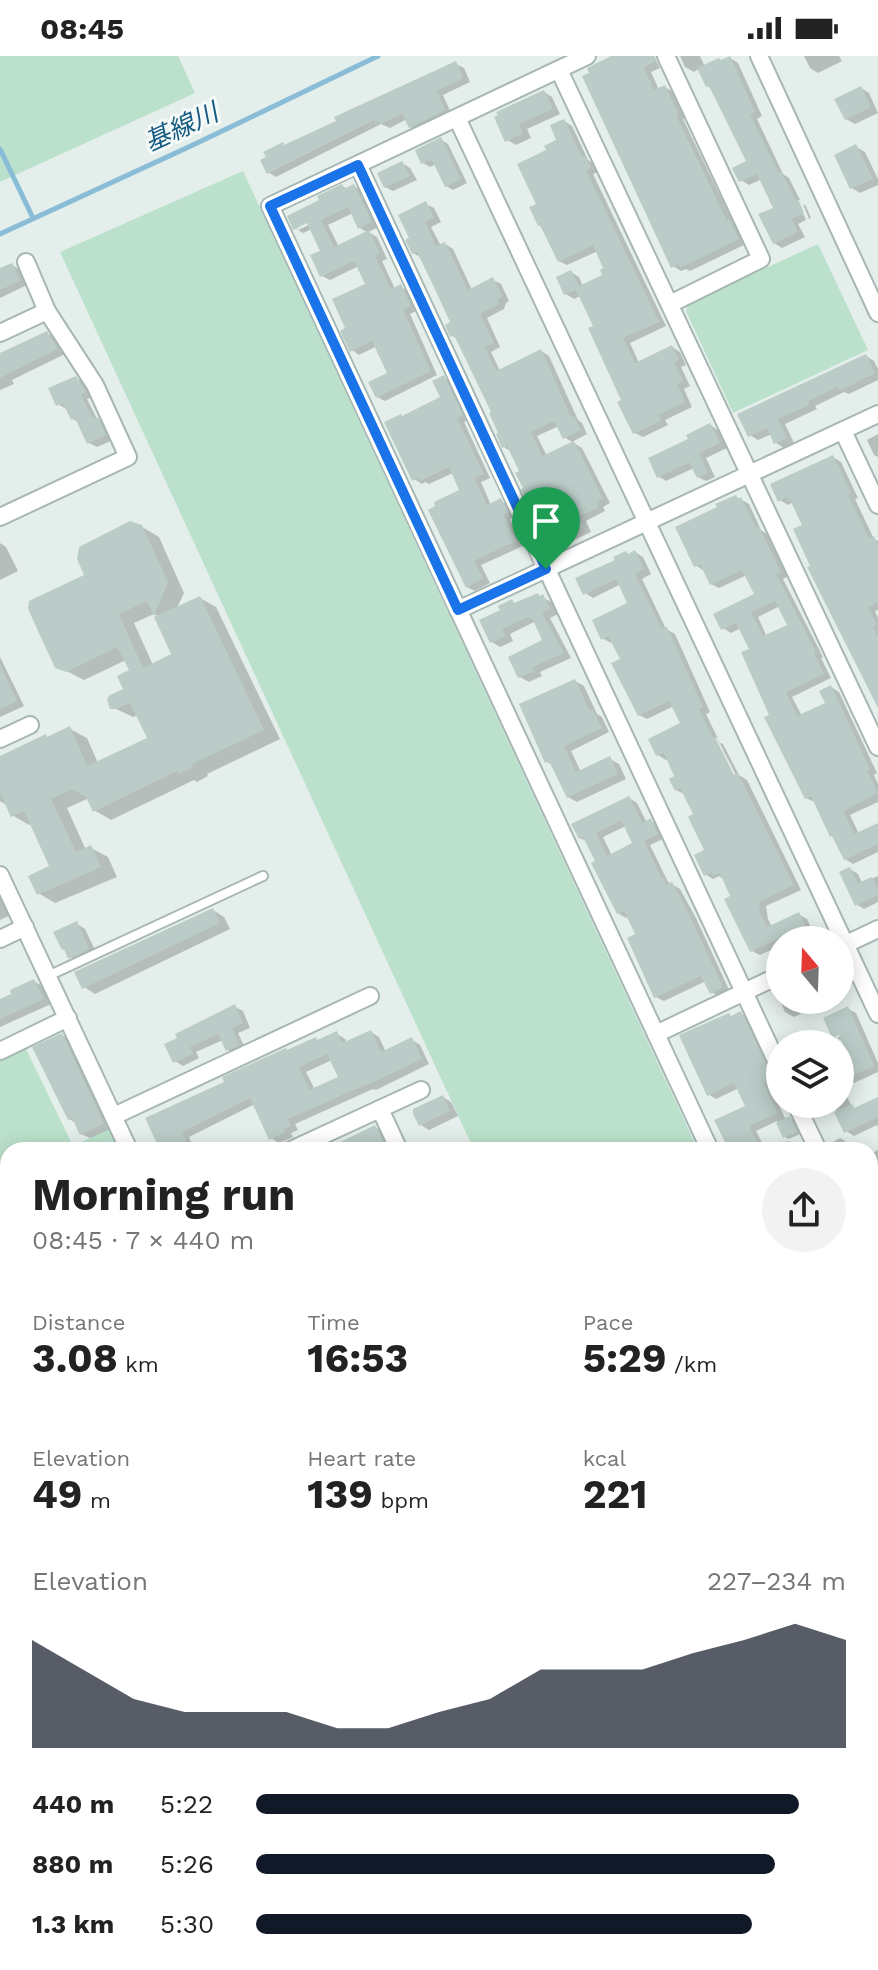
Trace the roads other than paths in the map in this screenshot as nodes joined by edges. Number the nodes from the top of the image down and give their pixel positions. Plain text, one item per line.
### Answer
1 (587, 56) edge
2 (666, 56) edge
3 (759, 56) edge
4 (559, 70) junction
5 (457, 118) junction
6 (358, 165) junction
7 (26, 262) dead end
8 (670, 304) junction
9 (47, 311) junction
10 (878, 313) edge
11 (0, 333) edge
12 (878, 414) edge
13 (843, 431) junction
14 (750, 474) junction
15 (878, 505) edge
16 (0, 517) edge
17 (647, 522) junction
18 (546, 569) junction
19 (458, 610) junction
20 (30, 725) dead end
21 (0, 739) edge
22 (878, 747) edge
23 (0, 875) edge
24 (263, 876) dead end
25 (834, 926) edge
26 (25, 927) junction
27 (878, 929) edge
28 (0, 939) edge
29 (854, 941) edge
30 (854, 967) edge
31 (48, 976) junction
32 (766, 982) edge
33 (744, 992) junction
34 (370, 996) dead end
35 (878, 1014) edge
36 (68, 1018) junction
37 (656, 1034) junction
38 (766, 1039) edge
39 (0, 1051) edge
40 (421, 1090) dead end
41 (380, 1109) junction
42 (114, 1116) junction
43 (803, 1118) edge
44 (125, 1142) edge
45 (308, 1142) edge
46 (395, 1142) edge
47 (706, 1142) edge
48 (814, 1142) edge

1 - 4 street
2 - 8 street
3 - 10 street
4 - 5 street
4 - 8 street
5 - 6 street
5 - 17 street
6 - 18 street
6 - 19 street
7 - 9 street
8 - 14 street
9 - 11 street
9 - 16 street
12 - 13 street
13 - 14 street
13 - 15 street
14 - 17 street
14 - 22 street
17 - 18 street
17 - 25 street
18 - 19 street
18 - 33 street
19 - 37 street
20 - 21 street
23 - 26 street
24 - 31 lane
26 - 28 street
26 - 31 street
27 - 29 street
30 - 35 street
31 - 36 street
32 - 33 street
33 - 37 street
33 - 38 street
34 - 42 street
36 - 39 street
36 - 42 street
37 - 47 street
40 - 41 street
41 - 45 street
41 - 46 street
42 - 44 street
43 - 48 street

